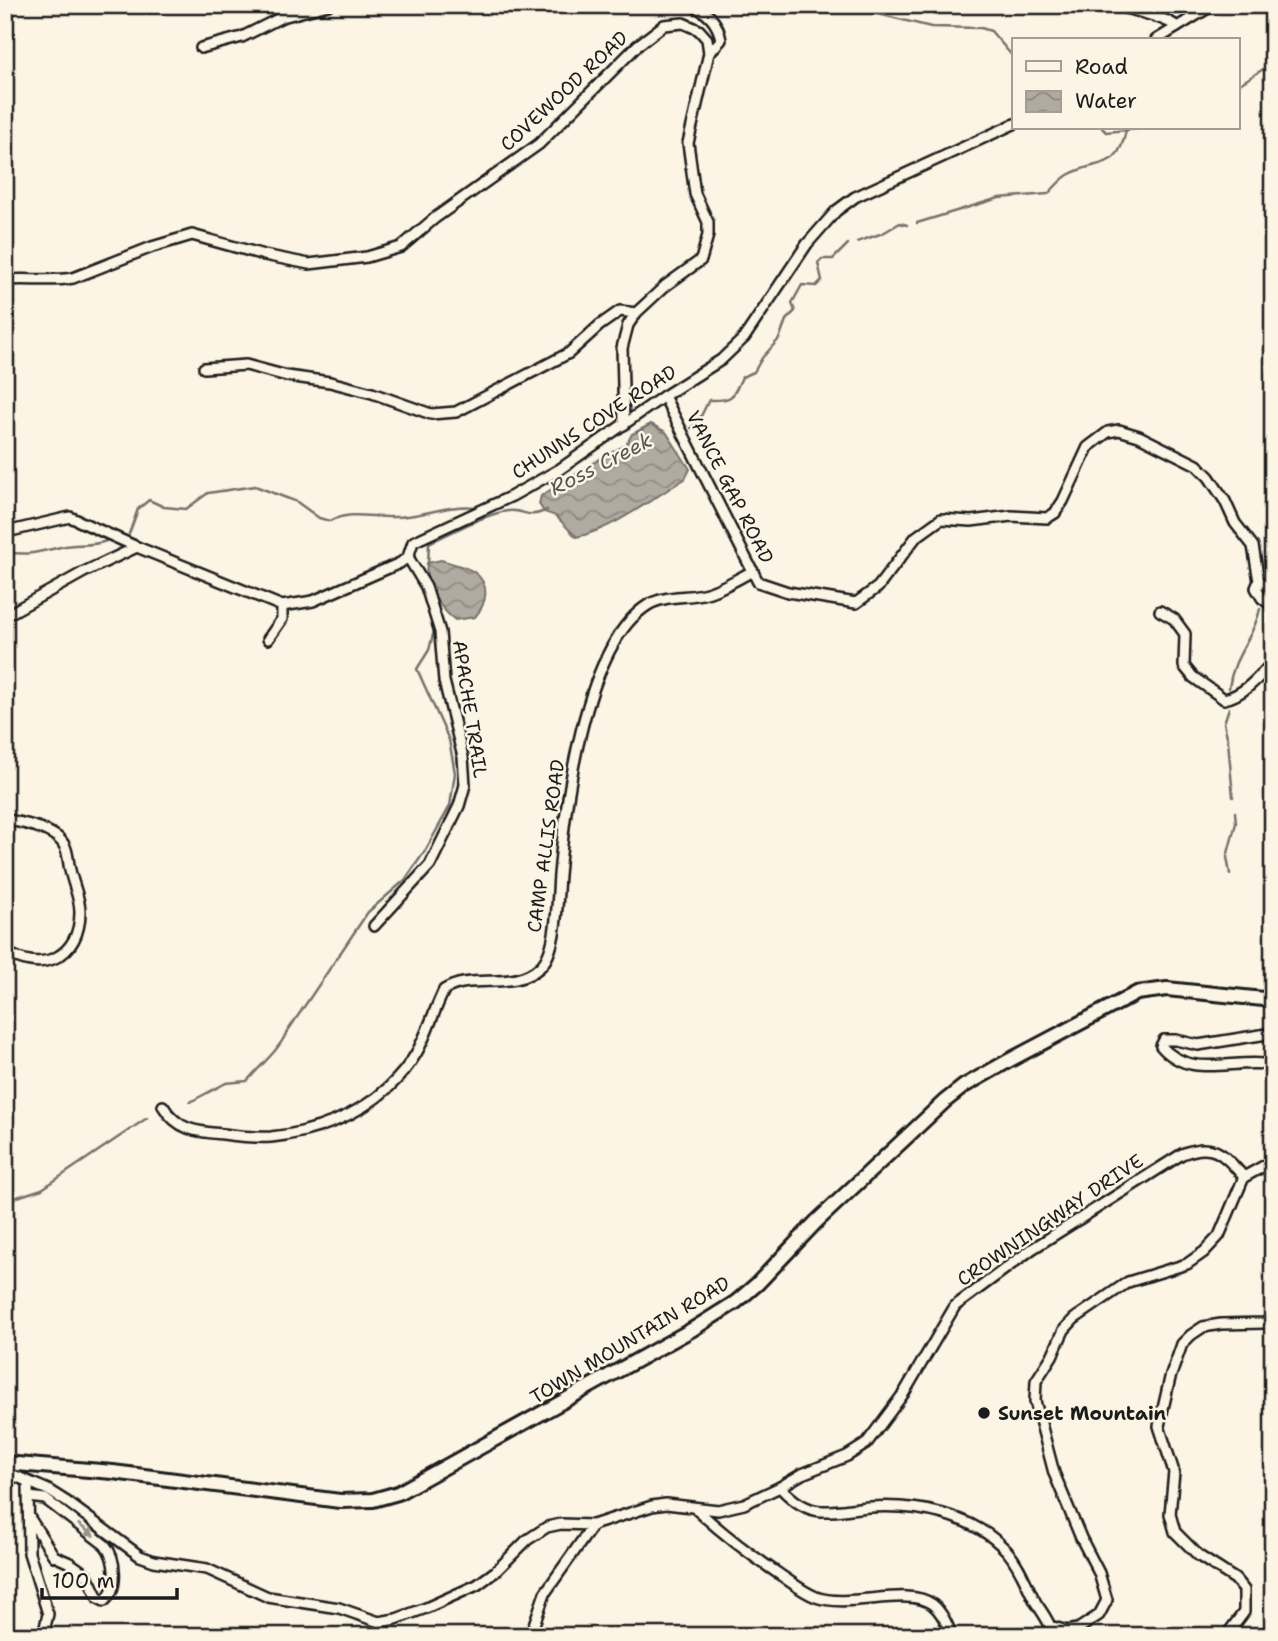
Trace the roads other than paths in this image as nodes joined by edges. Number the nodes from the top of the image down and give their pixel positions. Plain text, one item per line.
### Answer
1 (328, 5) edge
2 (690, 5) edge
3 (1115, 5) edge
4 (1213, 5) edge
5 (1177, 27) junction
6 (1159, 38) edge
7 (201, 48) dead end
8 (709, 53) junction
9 (1012, 125) edge
10 (5, 280) edge
11 (636, 313) junction
12 (204, 368) dead end
13 (664, 397) junction
14 (624, 425) junction
15 (5, 530) edge
16 (137, 547) junction
17 (408, 557) junction
18 (752, 571) junction
19 (1259, 581) junction
20 (1273, 589) edge
21 (282, 606) junction
22 (1273, 606) edge
23 (1160, 611) dead end
24 (5, 616) edge
25 (268, 639) dead end
26 (1273, 662) edge
27 (5, 819) edge
28 (373, 926) dead end
29 (5, 951) edge
30 (1273, 1000) edge
31 (1273, 1033) edge
32 (1273, 1065) edge
33 (163, 1106) dead end
34 (1273, 1161) edge
35 (1244, 1177) junction
36 (1273, 1319) edge
37 (5, 1463) edge
38 (5, 1470) edge
39 (28, 1482) junction
40 (780, 1487) junction
41 (29, 1497) junction
42 (693, 1507) junction
43 (29, 1517) junction
44 (593, 1525) junction
45 (43, 1636) edge
46 (530, 1636) edge
47 (951, 1636) edge
48 (1226, 1636) edge

1 - 7 street
2 - 8 street
3 - 5 street
4 - 5 street
5 - 6 street
8 - 10 street, COVEWOOD ROAD
8 - 11 street
9 - 13 street, CHUNNS COVE ROAD
11 - 12 street
11 - 14 street
13 - 14 street, CHUNNS COVE ROAD
13 - 18 street, VANCE GAP ROAD
14 - 17 street, CHUNNS COVE ROAD
15 - 16 street
16 - 21 street
16 - 24 street
17 - 21 street, CHUNNS COVE ROAD
17 - 28 street, APACHE TRAIL
18 - 19 street, VANCE GAP ROAD
18 - 33 street, CAMP ALLIS ROAD
19 - 20 street
19 - 22 street
21 - 25 street
23 - 26 street
27 - 29 street
30 - 37 main road, TOWN MOUNTAIN ROAD
31 - 32 street
34 - 35 street
35 - 40 street, CROWNINGWAY DRIVE
35 - 40 street
36 - 48 street
38 - 39 street
39 - 41 street
39 - 44 street
40 - 42 street
41 - 43 street
41 -> 43 street
42 - 44 street
42 - 47 street
43 - 45 street
44 - 46 street

